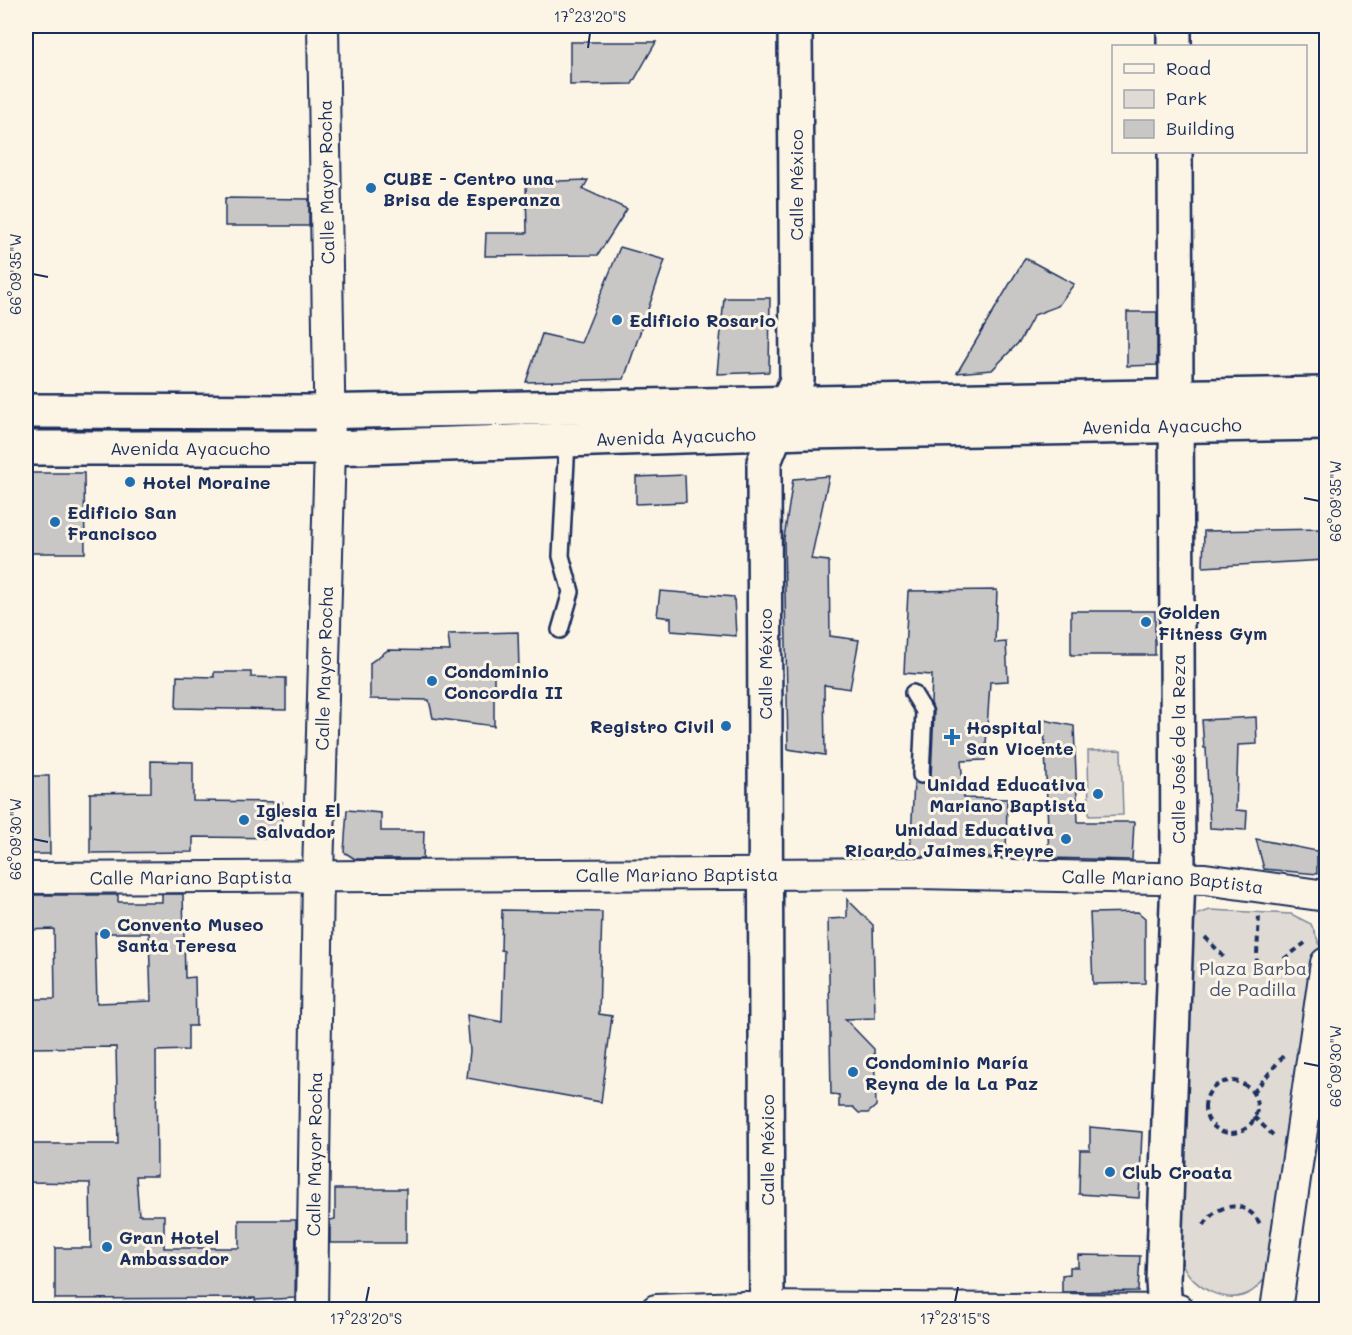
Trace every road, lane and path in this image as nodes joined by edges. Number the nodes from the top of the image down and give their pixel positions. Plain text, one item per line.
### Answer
1 (323, 26) edge
2 (795, 26) edge
3 (1174, 26) edge
4 (1174, 45) edge
5 (1175, 153) edge
6 (1326, 394) edge
7 (1178, 410) junction
8 (26, 411) edge
9 (330, 411) junction
10 (780, 419) junction
11 (1326, 423) edge
12 (567, 441) junction
13 (26, 448) edge
14 (330, 448) junction
15 (560, 630) dead end
16 (913, 693) dead end
17 (921, 775) dead end
18 (318, 874) junction
19 (767, 874) junction
20 (1178, 877) junction
21 (26, 878) edge
22 (1326, 896) edge
23 (1259, 914) dead end
24 (1203, 935) dead end
25 (1318, 952) edge
26 (1225, 958) dead end
27 (1284, 959) dead end
28 (1256, 975) dead end
29 (1287, 1052) dead end
30 (1253, 1093) junction
31 (1254, 1117) junction
32 (1279, 1141) dead end
33 (1204, 1225) dead end
34 (1263, 1230) dead end
35 (767, 1308) edge
36 (1165, 1309) edge
37 (312, 1310) edge
38 (657, 1310) edge
39 (1179, 1310) edge
40 (1276, 1310) edge

1 - 9 street, Calle Mayor Rocha
2 - 10 main road, Calle México
3 - 4 main road
5 - 7 main road, Calle José de la Reza
6 - 7 main road, Avenida Ayacucho
7 - 10 main road, Avenida Ayacucho
7 - 11 main road, Avenida Ayacucho
7 - 20 main road, Calle José de la Reza
8 - 9 main road, Avenida Ayacucho
9 - 10 main road, Avenida Ayacucho
9 - 14 street, Calle Mayor Rocha
10 - 12 main road, Avenida Ayacucho
10 - 19 main road, Calle México
12 - 14 main road, Avenida Ayacucho
12 - 15 lane
13 - 14 main road, Avenida Ayacucho
14 - 18 street, Calle Mayor Rocha
16 - 17 lane
18 - 19 street, Calle Mariano Baptista
18 - 21 street, Calle Mariano Baptista
18 - 37 street, Calle Mayor Rocha
19 - 20 street, Calle Mariano Baptista
19 - 35 main road, Calle México
20 - 22 street, Calle Mariano Baptista
20 - 36 main road, Calle José de la Reza
23 - 28 path
24 - 26 path
25 - 27 path
25 - 40 street
29 - 30 path
30 - 31 path
30 - 31 path
31 - 32 path
33 - 34 path
35 - 36 street
35 - 38 street
36 - 39 street

